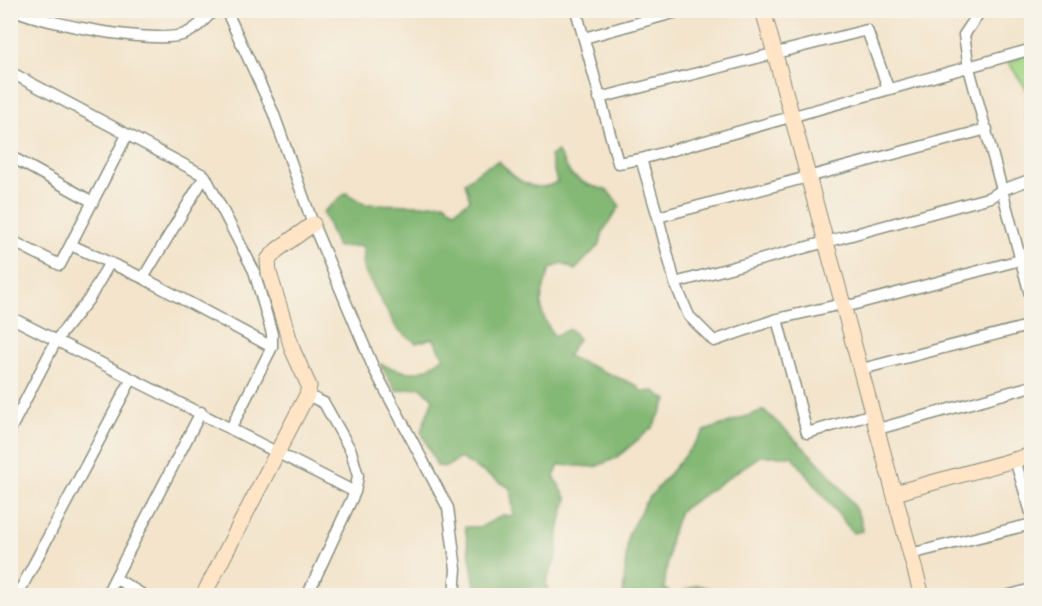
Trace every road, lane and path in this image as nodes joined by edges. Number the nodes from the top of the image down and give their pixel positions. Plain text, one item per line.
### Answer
1 (15, 10) edge
2 (214, 10) edge
3 (226, 10) edge
4 (576, 10) edge
5 (684, 10) edge
6 (763, 10) edge
7 (981, 10) edge
8 (584, 38) junction
9 (1032, 49) edge
10 (774, 52) junction
11 (969, 68) junction
12 (10, 72) edge
13 (888, 88) junction
14 (599, 98) junction
15 (793, 116) junction
16 (987, 129) junction
17 (127, 135) junction
18 (10, 156) edge
19 (641, 159) junction
20 (205, 176) junction
21 (810, 178) junction
22 (1032, 179) edge
23 (1002, 190) junction
24 (93, 202) junction
25 (658, 217) junction
26 (313, 224) junction
27 (10, 240) edge
28 (826, 242) junction
29 (71, 245) junction
30 (1020, 260) junction
31 (109, 264) junction
32 (143, 278) junction
33 (675, 283) junction
34 (1032, 302) edge
35 (842, 304) junction
36 (10, 317) edge
37 (777, 319) junction
38 (1032, 325) edge
39 (57, 339) junction
40 (272, 347) junction
41 (862, 369) junction
42 (131, 380) junction
43 (1032, 386) edge
44 (307, 395) junction
45 (201, 412) junction
46 (876, 422) junction
47 (231, 428) junction
48 (10, 430) edge
49 (276, 454) junction
50 (1032, 455) edge
51 (1016, 460) junction
52 (355, 492) junction
53 (895, 493) junction
54 (1032, 516) edge
55 (1032, 524) edge
56 (910, 554) junction
57 (115, 578) junction
58 (1032, 589) edge
59 (17, 596) edge
60 (106, 596) edge
61 (145, 596) edge
62 (203, 596) edge
63 (308, 596) edge
64 (454, 596) edge
65 (922, 596) edge
66 (1006, 596) edge

1 - 2 street
3 - 26 street
4 - 8 street
5 - 8 street
6 - 10 street
7 - 11 street
8 - 14 street
9 - 11 street
10 - 13 street
10 - 14 street
10 - 15 street
11 - 13 street
11 - 16 street
12 - 17 street
13 - 15 street
14 - 19 street
15 - 19 street
15 - 21 street
16 - 21 street
16 - 23 street
17 - 20 street
17 - 24 street
18 - 24 street
19 - 25 street
20 - 32 street
20 - 40 street
21 - 25 street
21 - 28 street
22 - 23 street
23 - 28 street
23 - 30 street
24 - 29 street
25 - 33 street
26 - 44 street
26 - 64 street
27 - 29 street
28 - 33 street
28 - 35 street
29 - 31 street
30 - 34 street
30 - 35 street
31 - 32 street
31 - 39 street
32 - 40 street
33 - 37 street
35 - 37 street
35 - 41 street
36 - 39 street
37 - 46 street
38 - 41 street
39 - 42 street
39 - 48 street
40 - 47 street
41 - 46 street
42 - 45 street
42 - 59 street
43 - 46 street
44 - 49 street
44 - 52 street
45 - 47 street
45 - 57 street
46 - 53 street
47 - 49 street
49 - 52 street
49 - 62 street
50 - 51 street
51 - 53 street
51 - 54 street
52 - 63 street
53 - 56 street
55 - 56 street
56 - 65 street
57 - 60 street
57 - 61 street
58 - 66 street

